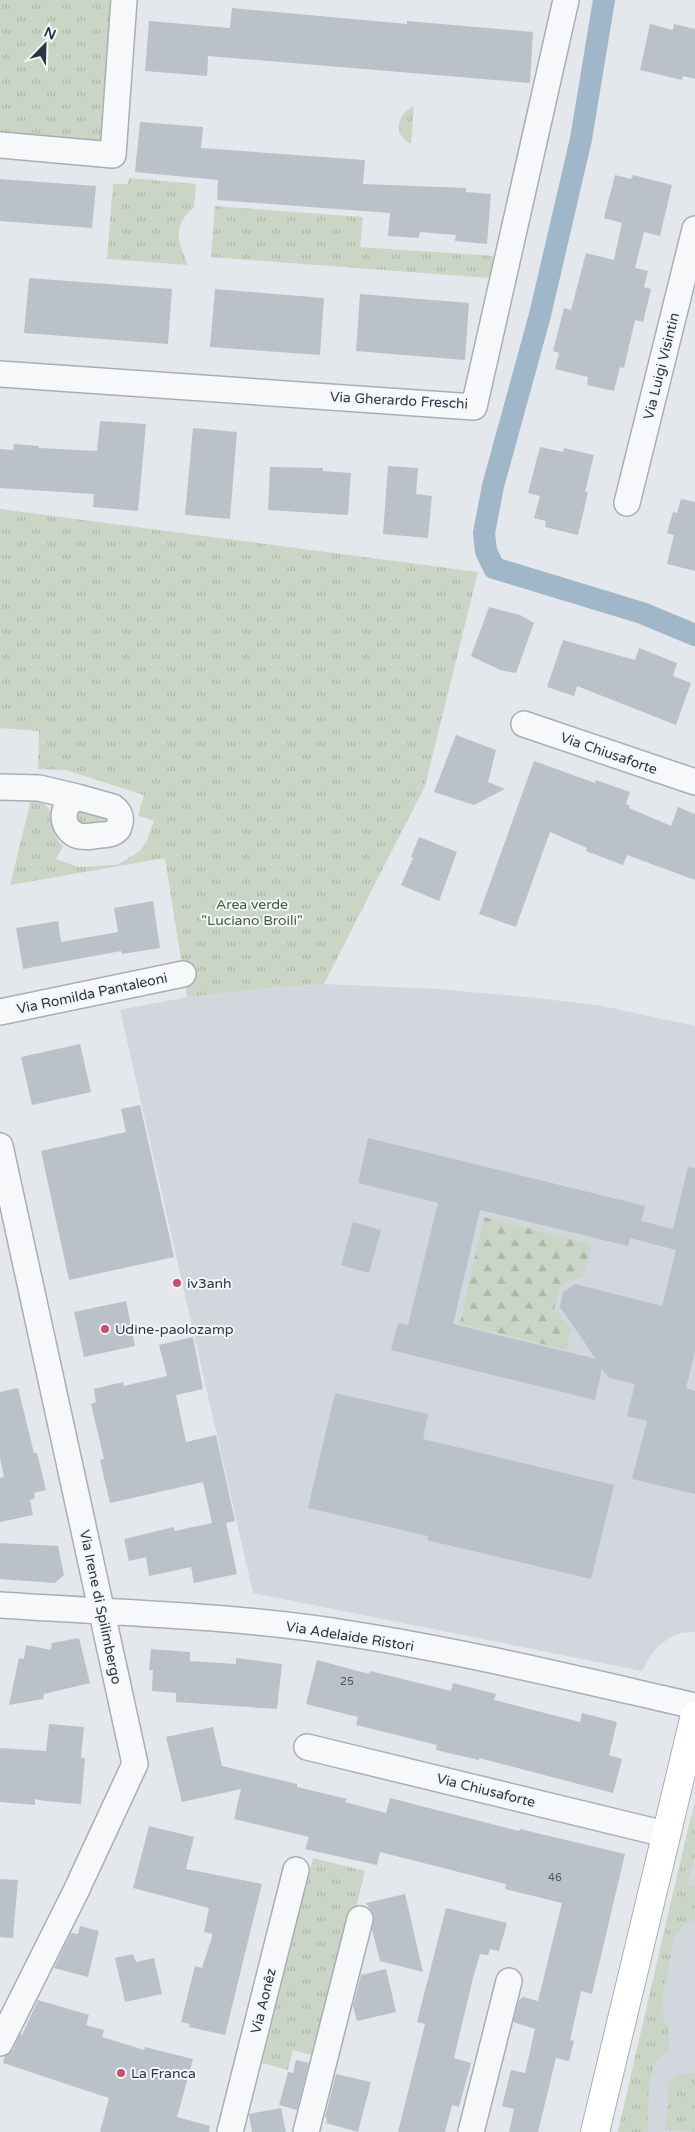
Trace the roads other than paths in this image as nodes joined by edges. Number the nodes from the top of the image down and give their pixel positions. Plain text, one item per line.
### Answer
1 (124, 0) edge
2 (566, 0) edge
3 (0, 145) edge
4 (695, 229) edge
5 (0, 374) edge
6 (627, 503) dead end
7 (524, 724) dead end
8 (695, 782) edge
9 (0, 788) edge
10 (70, 805) dead end
11 (183, 974) dead end
12 (0, 1012) edge
13 (0, 1146) edge
14 (0, 1605) edge
15 (102, 1612) junction
16 (695, 1706) edge
17 (695, 1715) edge
18 (307, 1747) dead end
19 (665, 1834) junction
20 (296, 1870) dead end
21 (360, 1919) dead end
22 (509, 1980) dead end
23 (0, 2043) edge
24 (230, 2132) edge
25 (306, 2132) edge
26 (471, 2132) edge
27 (596, 2132) edge

1 - 3 street
2 - 5 street, Via Gherardo Freschi
4 - 6 street, Via Luigi Visintin
7 - 8 street, Via Chiusaforte
9 - 10 street
11 - 12 street, Via Romilda Pantaleoni
13 - 15 street, Via Irene di Spilimbergo
14 - 15 street, Via Adelaide Ristori
15 - 16 street, Via Adelaide Ristori
15 - 23 street, Via Irene di Spilimbergo
17 - 19 street
18 - 19 street, Via Chiusaforte
19 - 27 street
20 - 24 street, Via Aonêz
21 - 25 street
22 - 26 street

